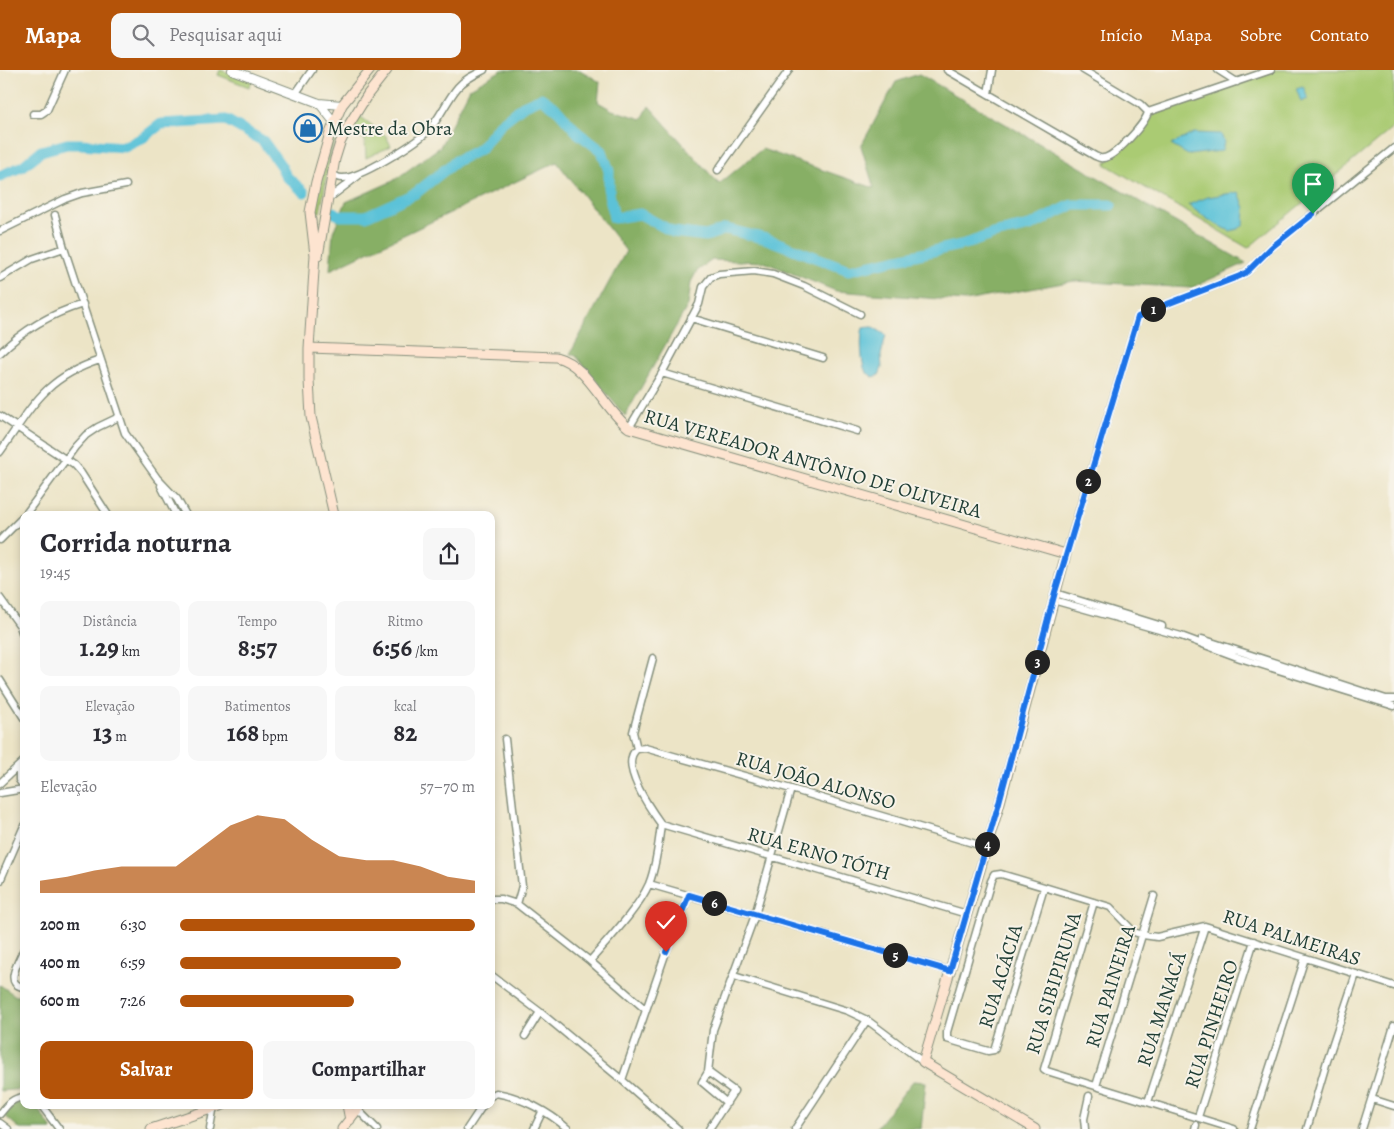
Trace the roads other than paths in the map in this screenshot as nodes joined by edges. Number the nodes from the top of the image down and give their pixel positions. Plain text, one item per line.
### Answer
1 (232, 70) edge
2 (312, 70) edge
3 (370, 70) edge
4 (387, 70) edge
5 (484, 70) edge
6 (789, 70) edge
7 (947, 70) edge
8 (992, 70) edge
9 (1083, 70) edge
10 (1218, 70) edge
11 (1272, 70) edge
12 (63, 71) edge
13 (471, 73) edge
14 (1237, 82) junction
15 (296, 93) junction
16 (988, 94) junction
17 (319, 103) junction
18 (342, 105) junction
19 (1148, 112) junction
20 (33, 114) dead end
21 (334, 122) junction
22 (350, 123) junction
23 (1394, 148) edge
24 (718, 170) dead end
25 (332, 172) junction
26 (363, 172) junction
27 (126, 185) dead end
28 (328, 199) junction
29 (310, 212) junction
30 (55, 215) dead end
31 (325, 217) junction
32 (0, 231) edge
33 (64, 248) junction
34 (314, 274) junction
35 (0, 278) edge
36 (83, 304) junction
37 (860, 314) dead end
38 (691, 318) junction
39 (309, 348) junction
40 (0, 353) edge
41 (823, 358) dead end
42 (100, 360) junction
43 (662, 374) junction
44 (0, 416) edge
45 (118, 417) junction
46 (17, 428) junction
47 (629, 428) junction
48 (857, 431) dead end
49 (0, 452) edge
50 (66, 460) junction
51 (157, 478) junction
52 (28, 511) edge
53 (105, 511) edge
54 (174, 511) edge
55 (184, 511) edge
56 (333, 511) edge
57 (20, 520) edge
58 (0, 540) edge
59 (1066, 554) junction
60 (1054, 596) junction
61 (0, 598) edge
62 (20, 626) edge
63 (653, 658) dead end
64 (0, 680) edge
65 (0, 692) edge
66 (9, 695) junction
67 (1394, 699) edge
68 (1394, 706) edge
69 (20, 712) edge
70 (505, 739) dead end
71 (637, 749) junction
72 (20, 765) edge
73 (20, 769) edge
74 (0, 783) edge
75 (20, 783) edge
76 (20, 789) edge
77 (791, 789) junction
78 (0, 793) edge
79 (661, 824) junction
80 (20, 835) edge
81 (986, 847) junction
82 (772, 856) junction
83 (0, 881) edge
84 (649, 884) junction
85 (1044, 888) junction
86 (689, 895) junction
87 (1154, 896) dead end
88 (495, 899) edge
89 (1094, 902) junction
90 (517, 904) junction
91 (967, 914) junction
92 (755, 915) junction
93 (1204, 926) junction
94 (1143, 936) junction
95 (1254, 941) junction
96 (20, 958) edge
97 (1305, 958) junction
98 (590, 960) junction
99 (950, 971) junction
100 (1356, 974) junction
101 (734, 976) junction
102 (495, 978) edge
103 (20, 986) edge
104 (1394, 986) edge
105 (646, 1010) junction
106 (540, 1012) junction
107 (867, 1020) junction
108 (1394, 1026) edge
109 (525, 1036) dead end
110 (923, 1062) junction
111 (708, 1072) junction
112 (622, 1080) junction
113 (1096, 1086) junction
114 (495, 1093) edge
115 (1089, 1096) dead end
116 (20, 1098) edge
117 (1372, 1099) junction
118 (1148, 1102) junction
119 (727, 1103) junction
120 (1394, 1106) edge
121 (44, 1109) edge
122 (208, 1109) edge
123 (215, 1109) edge
124 (348, 1109) edge
125 (357, 1109) edge
126 (360, 1109) edge
127 (480, 1109) edge
128 (542, 1112) junction
129 (0, 1114) edge
130 (1198, 1117) junction
131 (350, 1120) junction
132 (0, 1123) edge
133 (8, 1129) edge
134 (59, 1129) edge
135 (151, 1129) edge
136 (210, 1129) edge
137 (342, 1129) edge
138 (377, 1129) edge
139 (467, 1129) edge
140 (534, 1129) edge
141 (568, 1129) edge
142 (678, 1129) edge
143 (709, 1129) edge
144 (795, 1129) edge
145 (1035, 1129) edge
146 (1085, 1129) edge
147 (1234, 1129) edge
148 (1250, 1129) edge
149 (1307, 1129) edge
150 (1362, 1129) edge

1 - 15 street
2 - 15 street
3 - 18 main road
4 - 22 main road
5 - 13 street
6 - 24 street
7 - 16 street
8 - 16 street
9 - 19 street
10 - 14 street
11 - 14 street
12 - 20 street
13 - 26 street
14 - 19 street
15 - 17 street
16 - 19 street
17 - 18 street
17 - 21 street
18 - 21 main road
18 - 22 main road
21 - 29 main road
22 - 25 main road
23 - 59 street
25 - 26 street
25 - 28 main road
26 - 28 street
27 - 32 street
28 - 31 main road
29 - 31 main road
29 - 34 main road
30 - 33 street
31 - 34 main road
33 - 35 street
33 - 36 street
34 - 39 main road
36 - 40 street
36 - 42 street
37 - 38 street
38 - 41 street
38 - 43 street
39 - 47 main road, RUA VEREADOR ANTÔNIO DE OLIVEIRA
39 - 56 main road
42 - 45 street
42 - 46 street
43 - 47 street
43 - 48 street
44 - 46 street
45 - 50 street
45 - 51 street
46 - 49 street
46 - 50 street
47 - 59 main road, RUA VEREADOR ANTÔNIO DE OLIVEIRA
50 - 52 street
50 - 53 street
51 - 54 street
51 - 55 street
57 - 58 street
59 - 60 main road
60 - 67 street
60 - 68 street
60 - 81 main road
61 - 62 street
63 - 71 street
64 - 66 street
65 - 66 street
66 - 69 street
70 - 90 street
71 - 77 street, RUA JOÃO ALONSO
71 - 79 street
72 - 74 street
73 - 75 street
76 - 78 street
77 - 81 street, RUA JOÃO ALONSO
77 - 82 street
79 - 82 street, RUA ERNO TÓTH
79 - 84 street
80 - 83 street
81 - 91 main road
82 - 91 street, RUA ERNO TÓTH
82 - 92 street
84 - 86 street
84 - 98 street
85 - 85 street, RUA ACÁCIA
85 - 89 street
86 - 92 street
86 - 105 street
87 - 94 street, RUA PAINEIRA
88 - 90 street
89 - 94 street
89 - 113 street, RUA SIBIPIRUNA
90 - 98 street
91 - 99 main road
92 - 99 street
92 - 101 street
93 - 94 street, RUA PALMEIRAS
93 - 95 street, RUA PALMEIRAS
93 - 118 street, RUA MANACÁ
94 - 113 street, RUA PAINEIRA
95 - 97 street, RUA PALMEIRAS
95 - 130 street, RUA PINHEIRO
96 - 103 street
97 - 100 street, RUA PALMEIRAS
97 - 148 street
98 - 105 street
99 - 110 main road
100 - 104 street, RUA PALMEIRAS
100 - 149 street
101 - 107 street
101 - 111 street
102 - 106 street
105 - 112 street
106 - 109 street
106 - 112 street
107 - 110 street
107 - 144 street
108 - 117 street
110 - 145 main road
111 - 119 street
111 - 119 street
112 - 142 street
113 - 118 street
114 - 128 street
115 - 146 street
116 - 129 street
117 - 120 street
117 - 150 street
118 - 130 street
119 - 143 street
121 - 134 street
122 - 135 main road
123 - 136 street
124 - 131 main road
125 - 131 main road
126 - 138 street
127 - 139 street
128 - 140 street
128 - 141 street
130 - 147 street
131 - 137 main road
132 - 133 street

